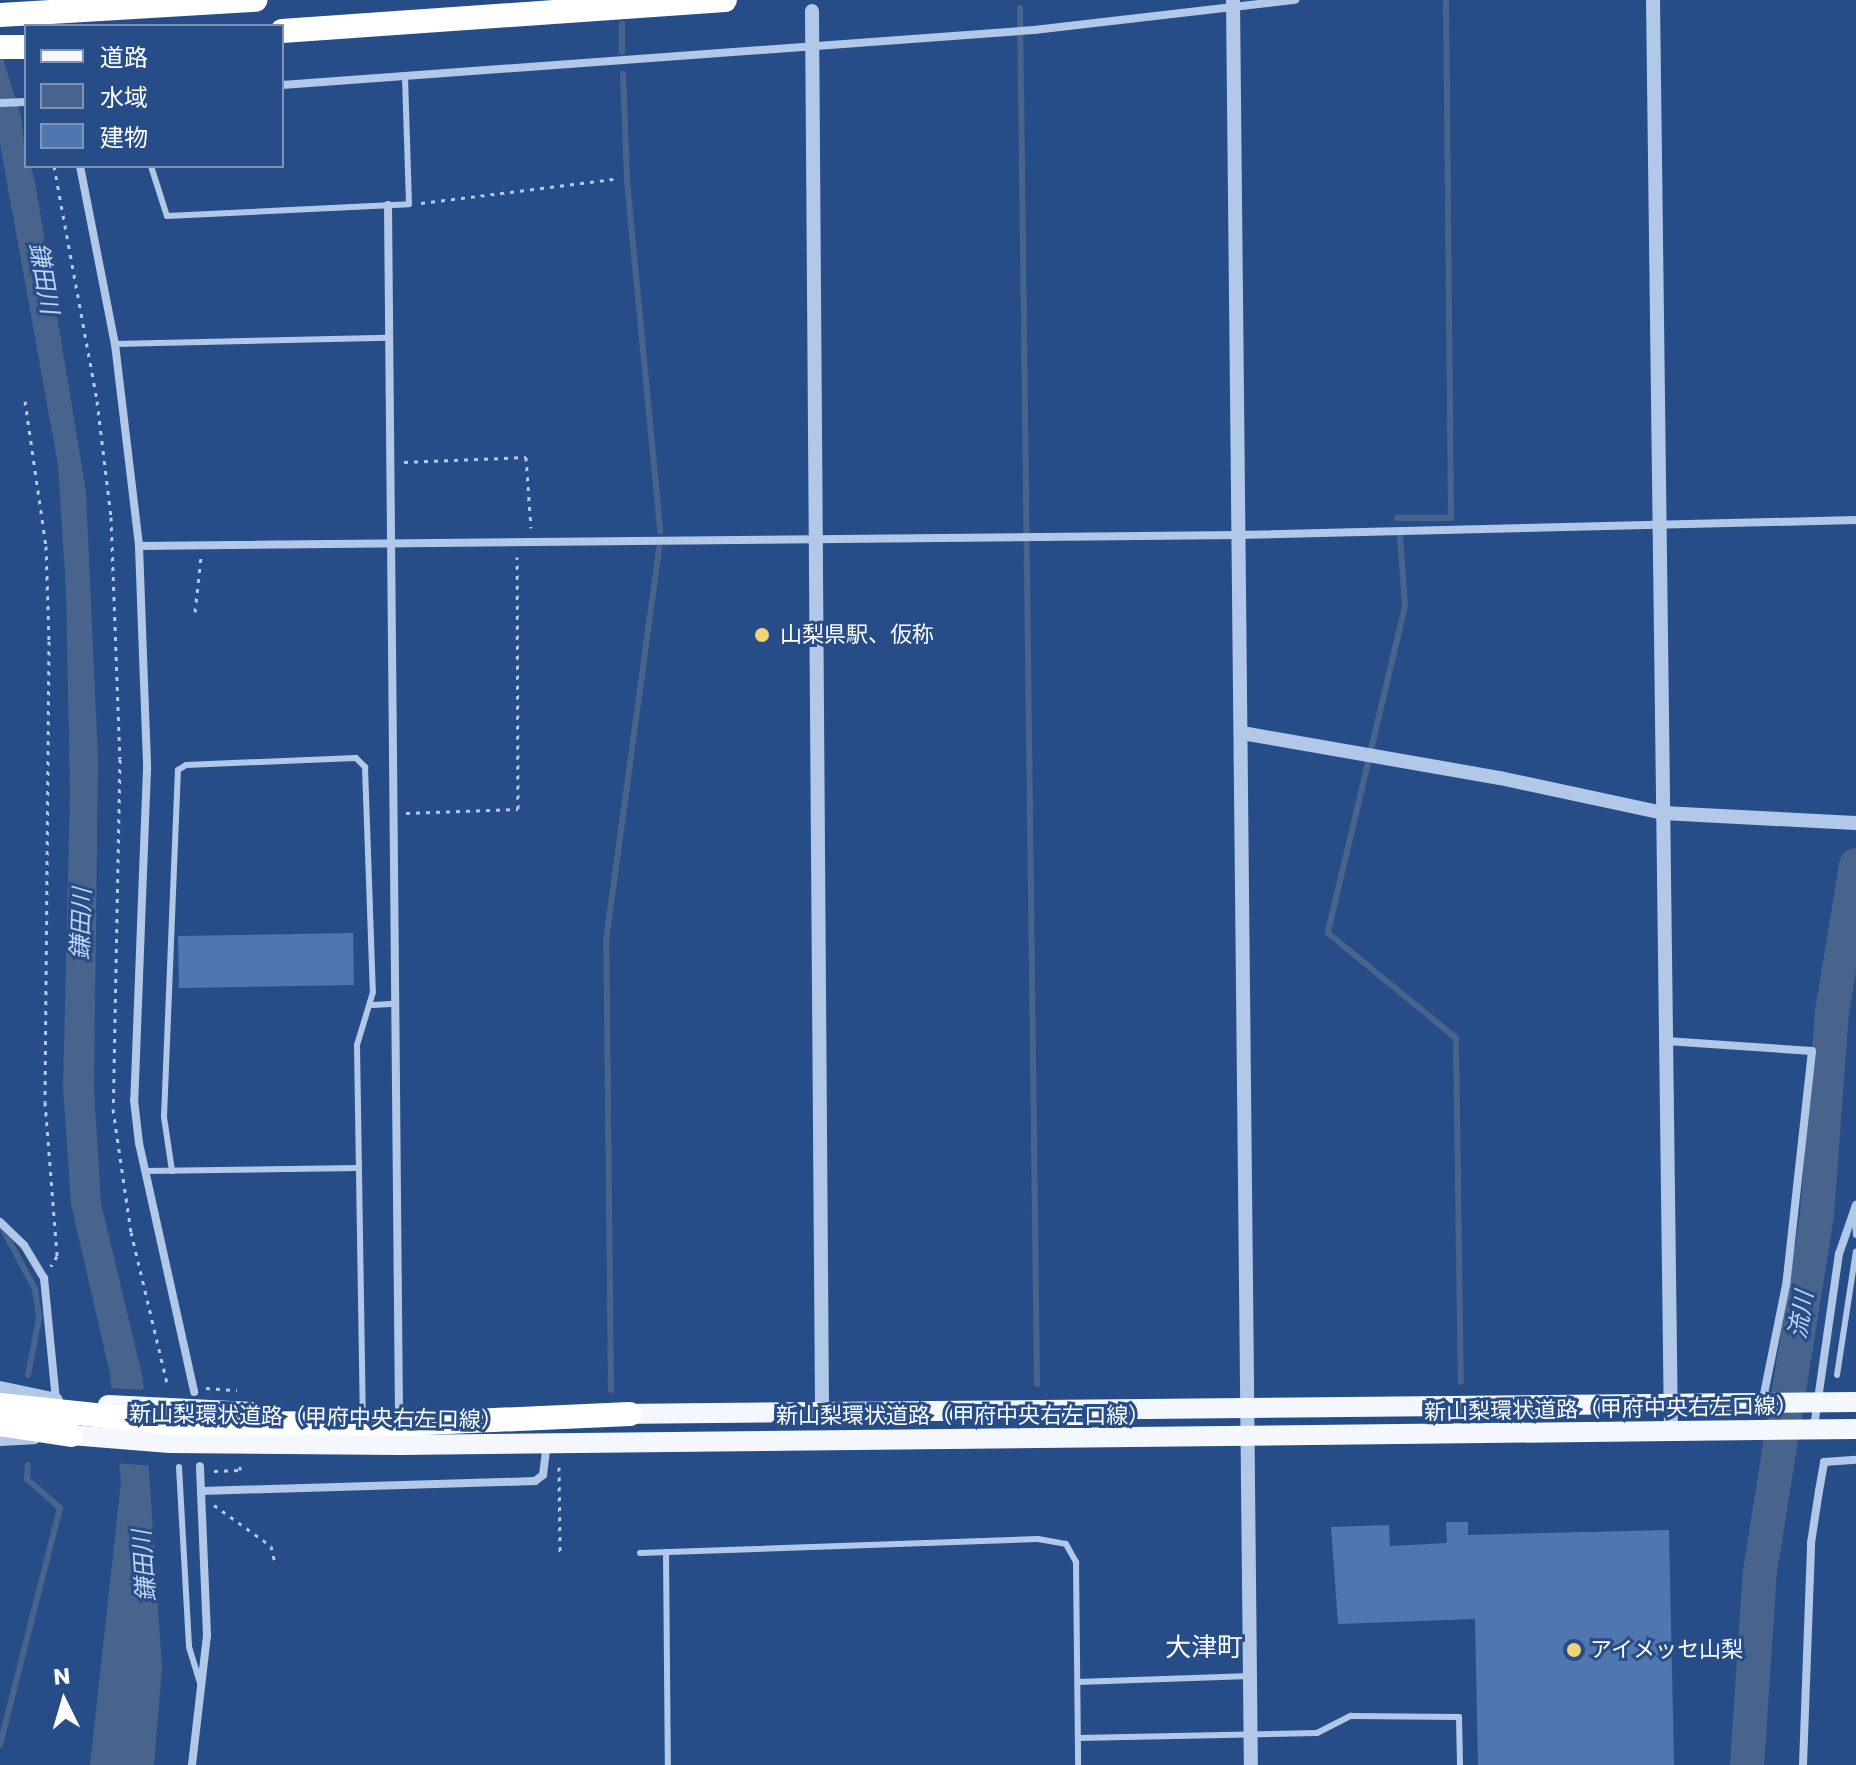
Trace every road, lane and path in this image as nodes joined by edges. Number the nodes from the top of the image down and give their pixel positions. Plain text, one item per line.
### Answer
1 (256, 0) edge
2 (725, 0) edge
3 (1295, 0) edge
4 (1653, 0) edge
5 (1233, 3) edge
6 (812, 11) dead end
7 (0, 15) edge
8 (284, 31) edge
9 (811, 46) junction
10 (0, 47) edge
11 (24, 47) edge
12 (405, 77) junction
13 (284, 85) edge
14 (24, 102) edge
15 (0, 103) edge
16 (54, 168) edge
17 (80, 168) edge
18 (152, 168) edge
19 (614, 179) dead end
20 (409, 204) junction
21 (388, 205) junction
22 (388, 338) junction
23 (115, 344) junction
24 (25, 401) dead end
25 (389, 462) junction
26 (1856, 520) edge
27 (1658, 524) junction
28 (1239, 535) junction
29 (816, 538) junction
30 (517, 541) junction
31 (532, 541) junction
32 (389, 543) junction
33 (202, 545) junction
34 (139, 546) junction
35 (195, 612) dead end
36 (1242, 733) junction
37 (392, 813) junction
38 (1663, 813) junction
39 (1853, 823) edge
40 (395, 1004) junction
41 (373, 1005) junction
42 (1666, 1041) junction
43 (359, 1168) junction
44 (145, 1171) junction
45 (172, 1171) junction
46 (1856, 1205) edge
47 (1855, 1220) edge
48 (3, 1225) edge
49 (1856, 1235) edge
50 (1856, 1251) edge
51 (44, 1278) junction
52 (1837, 1375) dead end
53 (201, 1385) dead end
54 (0, 1388) edge
55 (237, 1390) dead end
56 (194, 1392) dead end
57 (1856, 1402) edge
58 (1812, 1403) junction
59 (1767, 1404) junction
60 (0, 1405) edge
61 (1670, 1406) junction
62 (1249, 1408) junction
63 (363, 1413) junction
64 (399, 1413) junction
65 (67, 1414) junction
66 (630, 1414) junction
67 (822, 1415) junction
68 (0, 1424) edge
69 (170, 1425) junction
70 (1856, 1429) edge
71 (1808, 1430) junction
72 (1671, 1433) junction
73 (1248, 1438) junction
74 (0, 1439) edge
75 (547, 1443) junction
76 (1826, 1452) dead end
77 (240, 1460) dead end
78 (1856, 1460) edge
79 (1824, 1462) junction
80 (200, 1466) dead end
81 (179, 1467) dead end
82 (210, 1471) dead end
83 (559, 1475) dead end
84 (201, 1491) junction
85 (218, 1508) dead end
86 (666, 1552) junction
87 (640, 1553) dead end
88 (560, 1555) dead end
89 (275, 1563) dead end
90 (1252, 1676) junction
91 (1078, 1682) junction
92 (201, 1688) junction
93 (1251, 1733) junction
94 (1078, 1738) junction
95 (192, 1765) edge
96 (668, 1765) edge
97 (1078, 1765) edge
98 (1251, 1765) edge
99 (1460, 1765) edge
100 (1803, 1765) edge

1 - 7 highway
2 - 8 highway
3 - 5 street
4 - 27 street
5 - 9 street
5 - 28 street
6 - 9 street
9 - 12 street
9 - 29 street
10 - 11 highway
12 - 13 street
12 - 20 lane
14 - 15 street
16 - 69 path
17 - 23 street
18 - 21 lane
19 - 20 path
20 - 21 lane
21 - 22 street
22 - 23 lane
22 - 25 street
23 - 34 street
24 - 51 path
25 - 31 path
25 - 32 street
26 - 27 street
27 - 28 street
27 - 38 street
28 - 29 street
28 - 36 street
29 - 31 street
29 - 67 street
30 - 31 street
30 - 32 street
30 - 37 path
32 - 33 street
32 - 37 street
33 - 34 street
33 - 35 path
34 - 44 street
36 - 38 street
36 - 62 street
37 - 40 street
38 - 39 street
38 - 42 street
40 - 41 lane
40 - 64 street
41 - 43 lane
41 - 45 lane
42 - 59 street
42 - 61 street
43 - 45 lane
43 - 63 lane
44 - 45 lane
44 - 56 street
46 - 47 street
47 - 49 lane
47 - 58 street
48 - 51 street
50 - 52 lane
51 - 65 street
53 - 55 path
54 - 65 street
57 - 58 main road, 新山梨環状道路（甲府中央右左口線）
58 - 59 main road, 新山梨環状道路（甲府中央右左口線）
58 - 71 street
59 - 61 main road, 新山梨環状道路（甲府中央右左口線）
60 - 65 highway
61 - 62 main road, 新山梨環状道路（甲府中央右左口線）
61 - 72 street
62 - 67 main road, 新山梨環状道路（甲府中央右左口線）
62 - 73 street
63 - 64 main road, 新山梨環状道路（甲府中央右左口線）
63 - 69 main road, 新山梨環状道路（甲府中央右左口線）
64 - 66 main road, 新山梨環状道路（甲府中央右左口線）
65 - 68 highway
65 - 69 highway
65 - 74 street
66 - 67 main road, 新山梨環状道路（甲府中央右左口線）
66 - 69 highway
69 - 75 main road, 新山梨環状道路（甲府中央右左口線）
70 - 71 main road, 新山梨環状道路（甲府中央右左口線）
71 - 72 main road, 新山梨環状道路（甲府中央右左口線）
72 - 73 main road, 新山梨環状道路（甲府中央右左口線）
73 - 75 main road, 新山梨環状道路（甲府中央右左口線）
73 - 90 street
75 - 84 street
76 - 79 lane
77 - 82 path
78 - 79 street
79 - 100 street
80 - 84 street
81 - 92 lane
83 - 88 path
84 - 92 street
85 - 89 path
86 - 87 lane
86 - 91 lane
86 - 96 lane
90 - 91 lane
90 - 93 street
91 - 94 lane
92 - 95 street
93 - 94 lane
93 - 98 street
93 - 99 lane
94 - 97 lane

